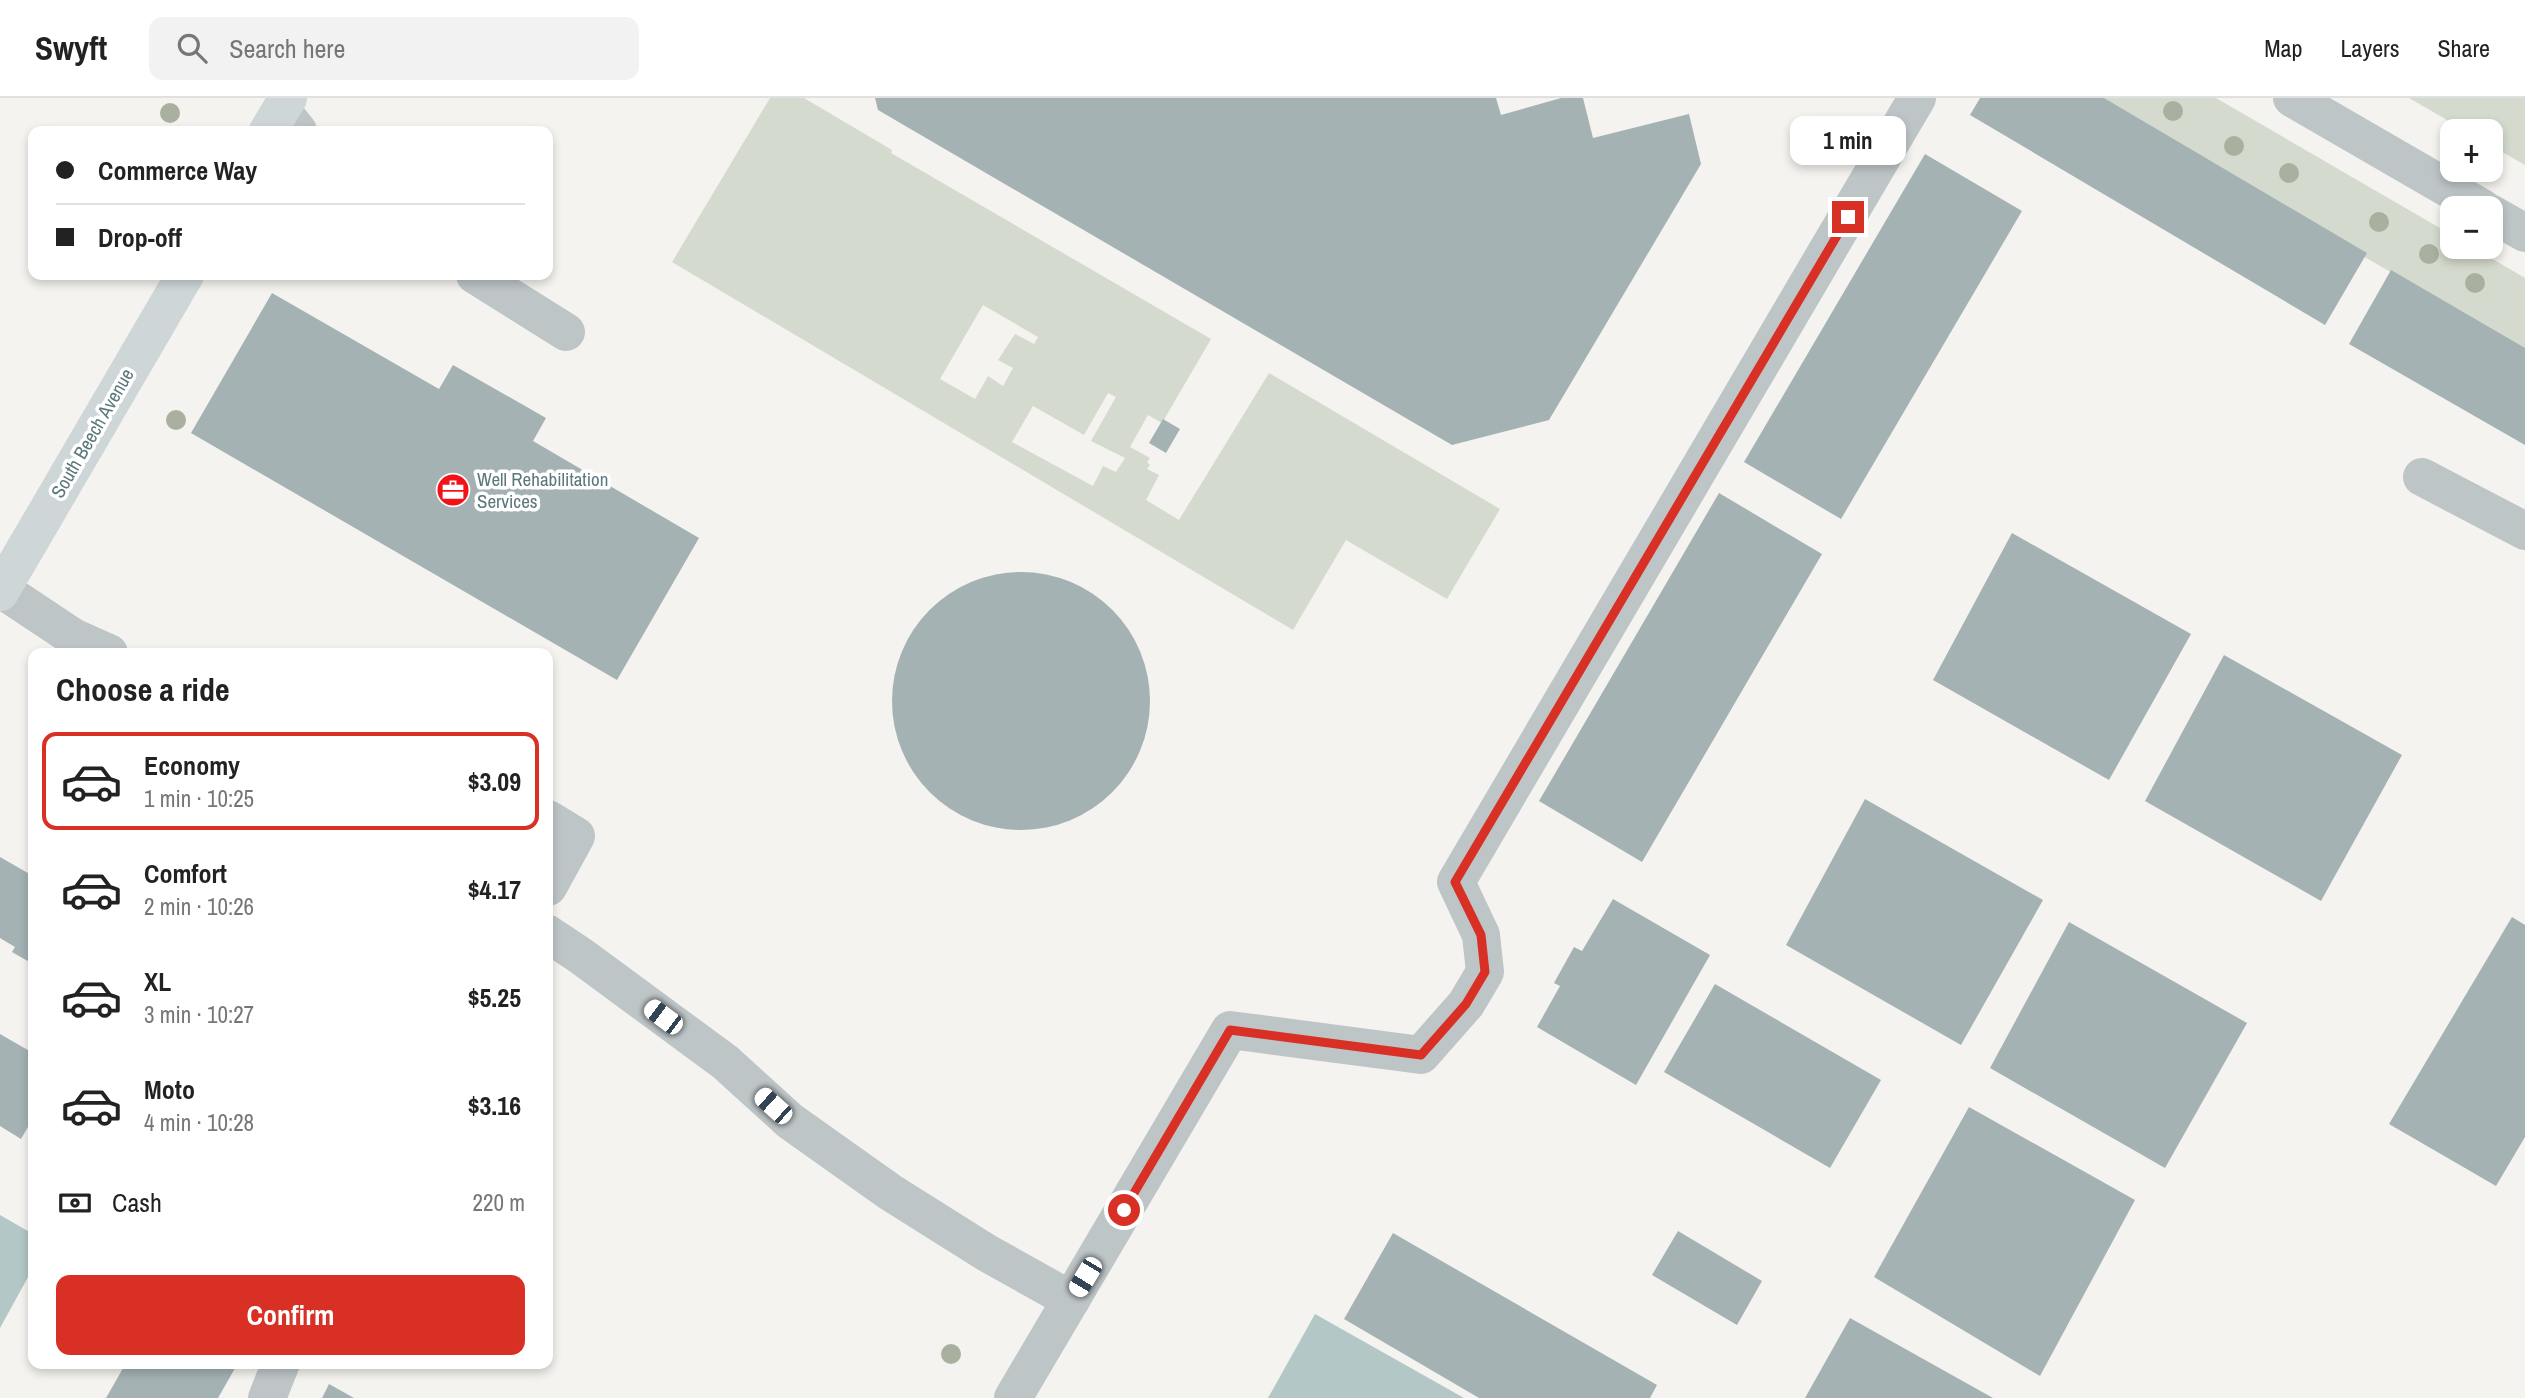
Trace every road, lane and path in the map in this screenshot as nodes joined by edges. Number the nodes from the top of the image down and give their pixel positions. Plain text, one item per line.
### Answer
1 (1917, 98) edge
2 (2292, 98) edge
3 (2461, 196) edge
4 (2503, 220) edge
5 (2525, 233) edge
6 (182, 280) edge
7 (483, 280) edge
8 (566, 332) dead end
9 (2421, 477) dead end
10 (2525, 531) edge
11 (1, 591) edge
12 (98, 648) edge
13 (553, 823) edge
14 (553, 878) edge
15 (553, 937) edge
16 (1071, 1300) junction
17 (279, 1369) edge
18 (267, 1398) edge
19 (1013, 1398) edge

1 - 16 street
2 - 3 street
4 - 5 street
6 - 11 main road, South Beech Avenue
7 - 8 street
9 - 10 street
11 - 12 street
13 - 14 street
15 - 16 street
16 - 19 street
17 - 18 street

